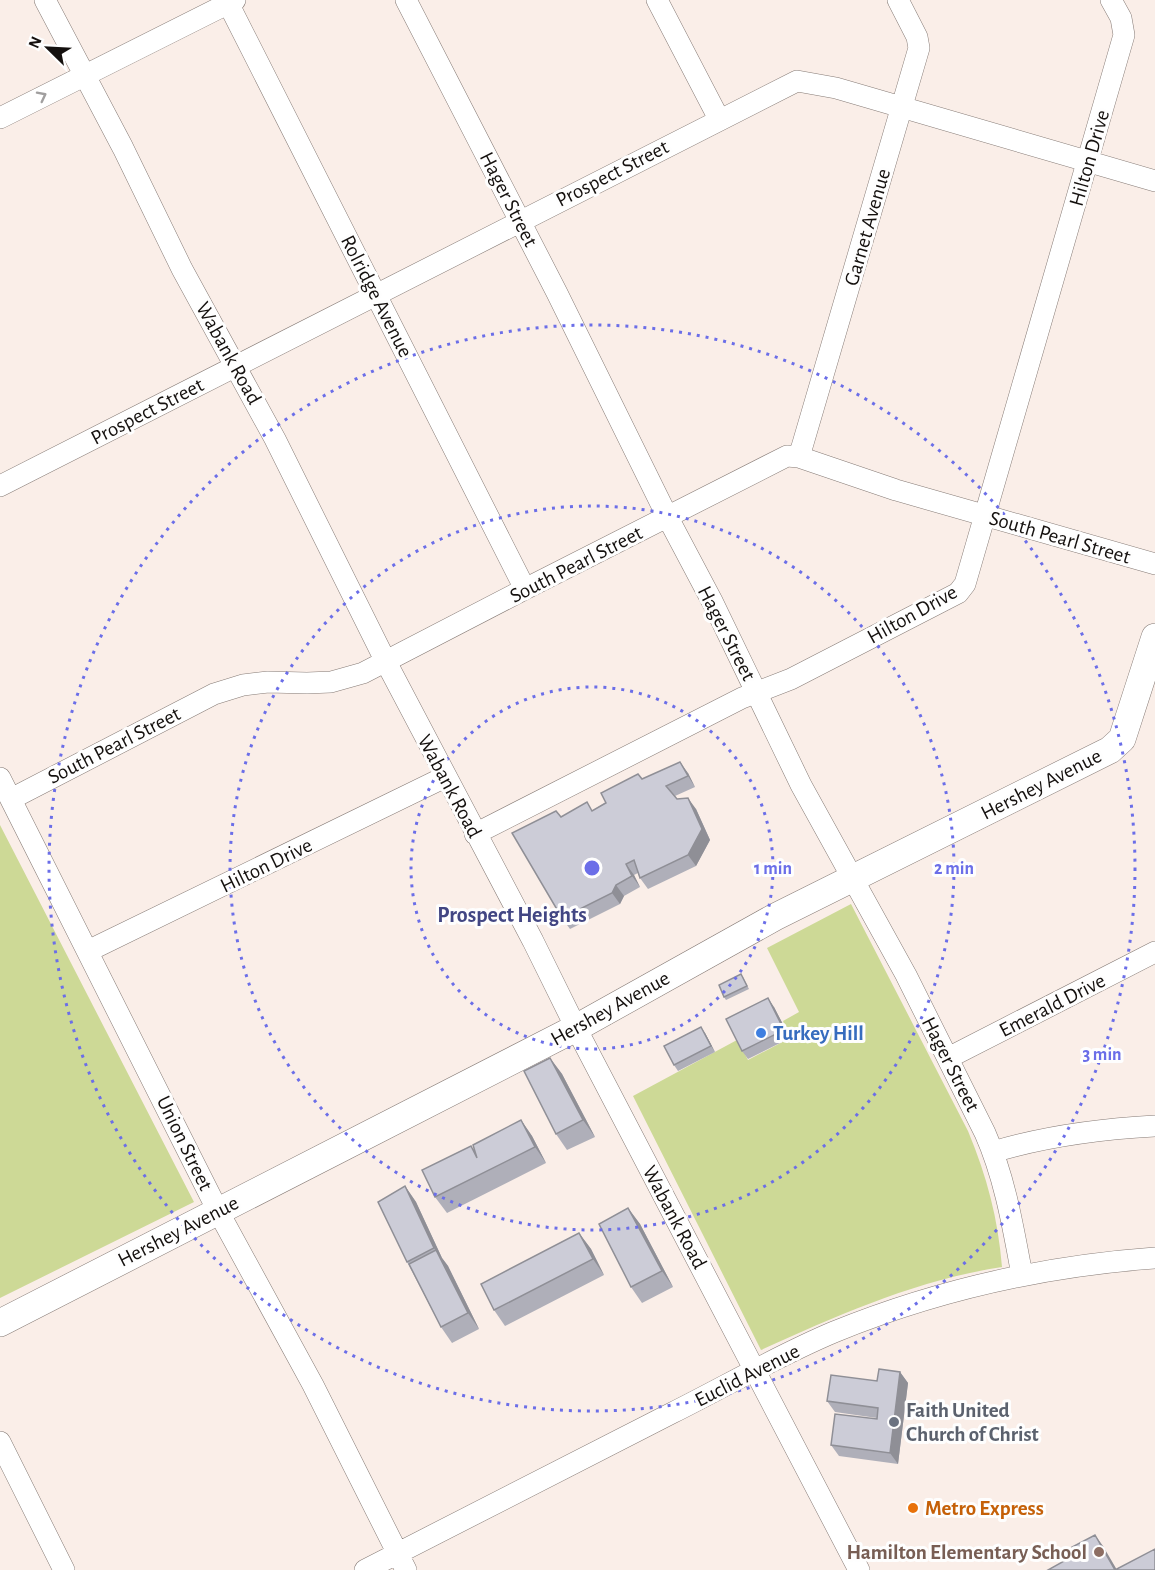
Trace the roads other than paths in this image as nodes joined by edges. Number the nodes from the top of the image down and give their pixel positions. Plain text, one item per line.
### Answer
1 (45, 0) edge
2 (406, 0) edge
3 (657, 0) edge
4 (898, 0) edge
5 (1112, 0) edge
6 (231, 2) edge
7 (84, 76) junction
8 (902, 107) junction
9 (0, 118) edge
10 (719, 119) junction
11 (1088, 162) junction
12 (1155, 181) edge
13 (520, 220) junction
14 (376, 294) junction
15 (235, 365) junction
16 (799, 457) junction
17 (0, 486) edge
18 (984, 516) junction
19 (668, 518) junction
20 (1155, 564) edge
21 (525, 589) junction
22 (1155, 637) edge
23 (386, 662) junction
24 (757, 693) junction
25 (445, 777) junction
26 (0, 778) edge
27 (11, 799) junction
28 (475, 834) junction
29 (853, 878) junction
30 (88, 951) junction
31 (1155, 952) edge
32 (576, 1028) junction
33 (948, 1058) junction
34 (1155, 1126) edge
35 (993, 1152) junction
36 (218, 1211) junction
37 (1155, 1258) edge
38 (1022, 1275) junction
39 (0, 1323) edge
40 (755, 1370) junction
41 (0, 1442) edge
42 (402, 1562) edge
43 (64, 1570) edge
44 (365, 1570) edge
45 (859, 1570) edge

1 - 7 street, Wabank Road
2 - 13 street, Hager Street
3 - 10 street
4 - 8 street, Garnet Avenue
5 - 11 street, Hilton Drive
6 - 7 street
6 - 14 street, Rolridge Avenue
9 -> 7 street
7 - 15 street, Wabank Road
8 - 10 street, Prospect Street
8 - 11 street, Prospect Street
8 - 16 street, Garnet Avenue
10 - 13 street, Prospect Street
11 - 12 street, Prospect Street
11 - 18 street, Hilton Drive
13 - 14 street, Prospect Street
13 - 19 street, Hager Street
14 - 15 street, Prospect Street
14 - 21 street, Rolridge Avenue
15 - 17 street, Prospect Street
15 - 23 street, Wabank Road
16 - 18 street, South Pearl Street
16 - 19 street, South Pearl Street
18 - 20 street, South Pearl Street
18 - 24 street, Hilton Drive
19 - 21 street, South Pearl Street
19 - 24 street, Hager Street
21 - 23 street, South Pearl Street
22 - 29 main road, Hershey Avenue
23 - 25 street, Wabank Road
23 - 27 street, South Pearl Street
24 - 28 street, Hilton Drive
24 - 29 street, Hager Street
25 - 28 street, Wabank Road
25 - 30 street, Hilton Drive
26 - 27 street, Union Street
27 - 30 street, Union Street
28 - 32 street, Wabank Road
29 - 32 main road, Hershey Avenue
29 - 33 street, Hager Street
30 - 36 street, Union Street
31 - 33 street, Emerald Drive
32 - 36 main road, Hershey Avenue
32 - 40 street, Wabank Road
33 - 35 street, Hager Street
34 - 35 street
35 - 38 street, Hager Street
36 - 39 main road, Hershey Avenue
36 - 42 street, Union Street
37 - 38 street, Euclid Avenue
38 - 40 street, Euclid Avenue
40 - 42 street, Euclid Avenue
40 - 45 street, Wabank Road
41 - 43 street
42 - 44 street, Euclid Avenue

